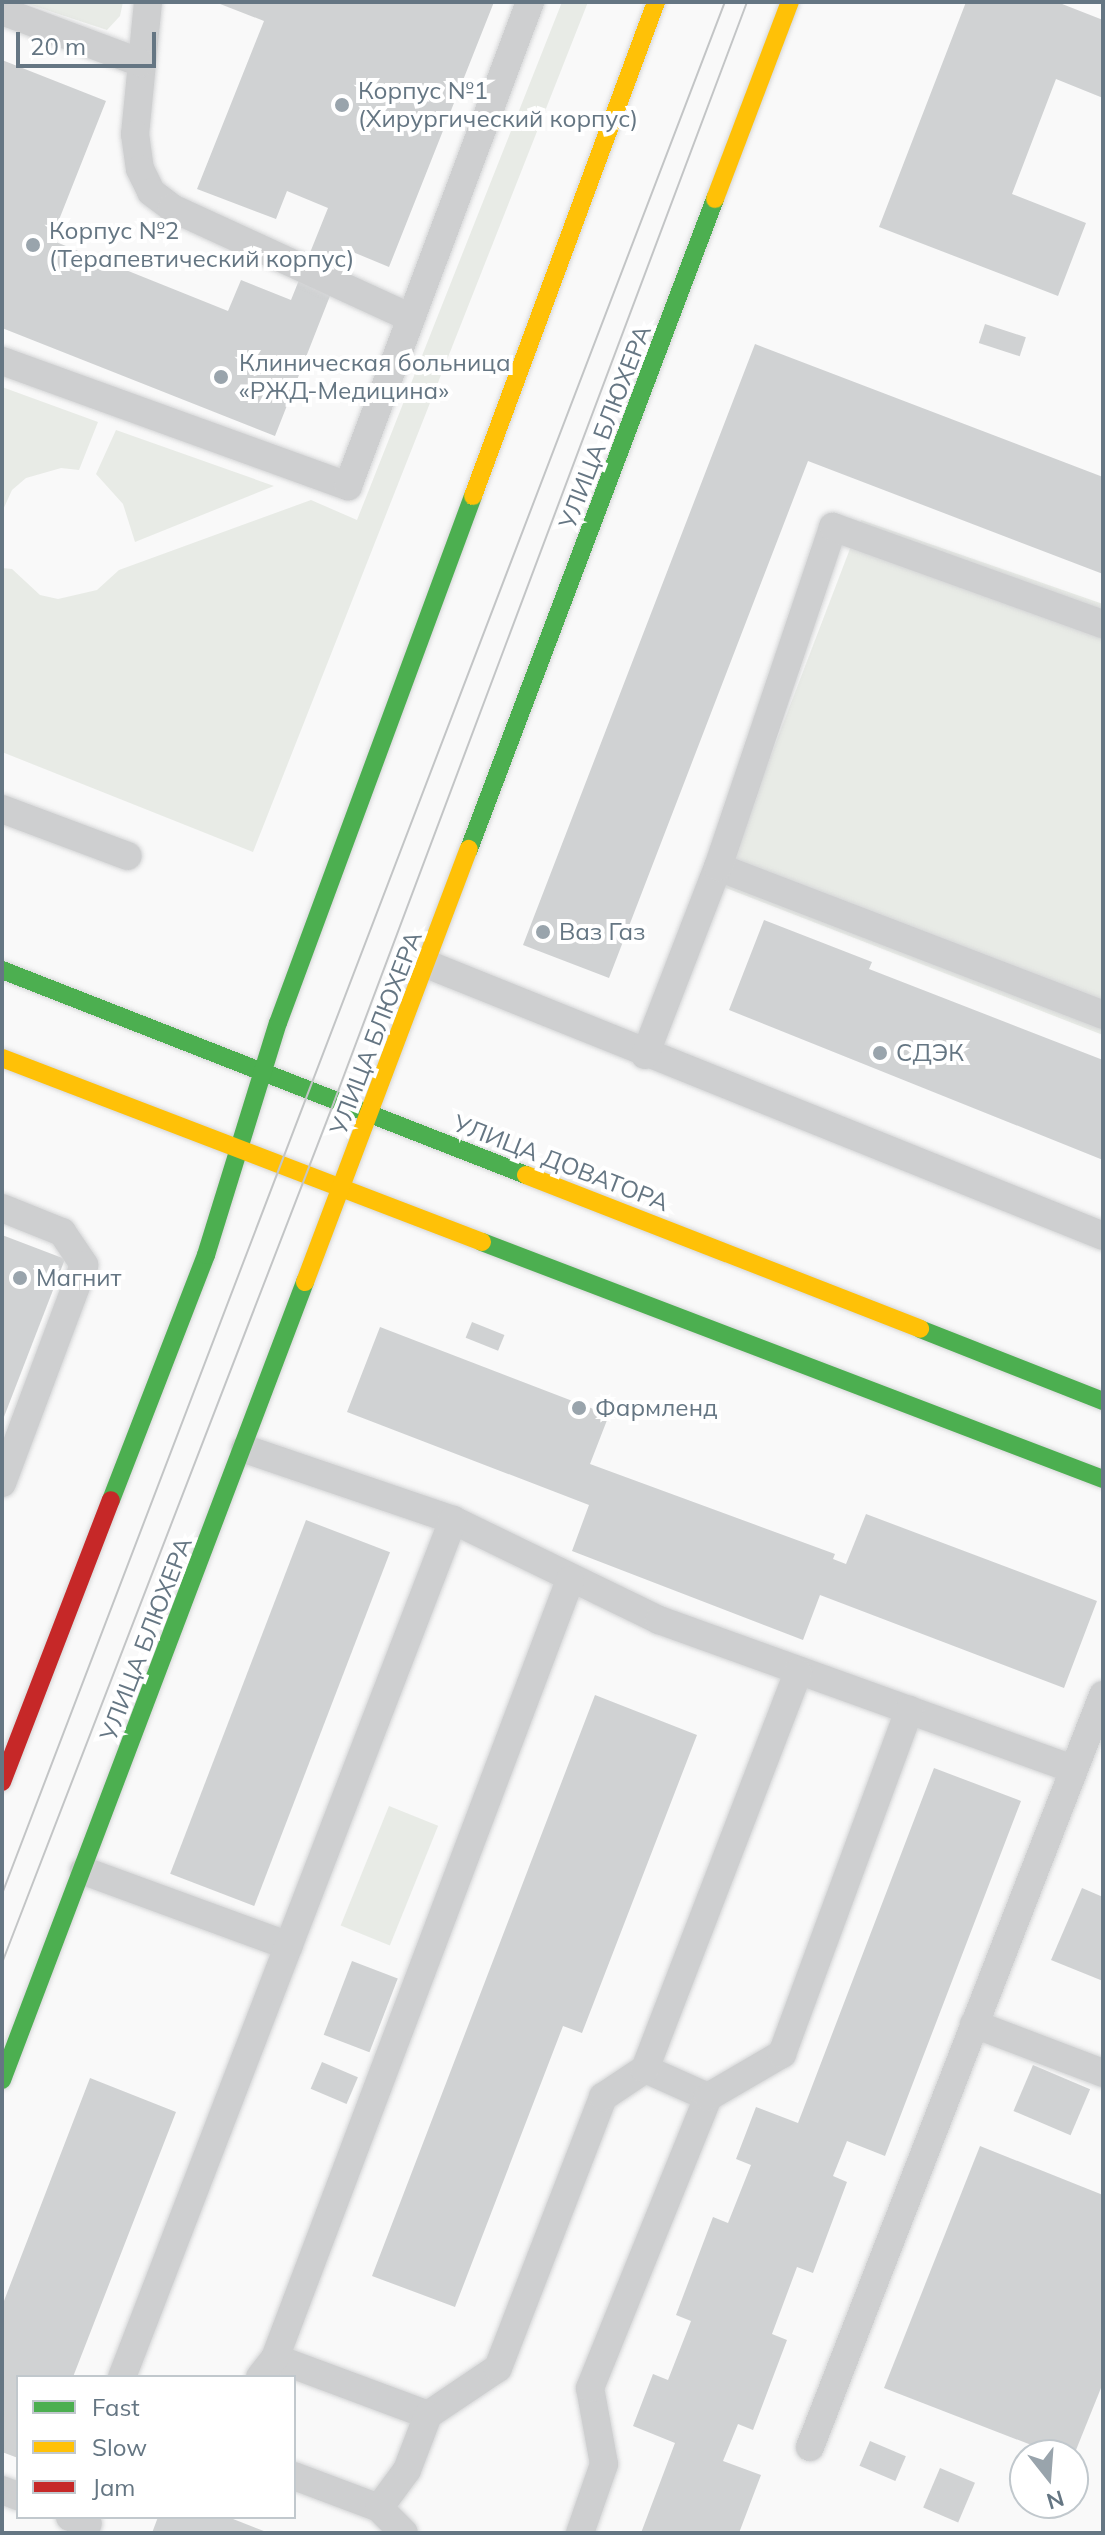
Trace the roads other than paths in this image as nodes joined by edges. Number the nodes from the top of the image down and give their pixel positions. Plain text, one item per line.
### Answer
1 (148, 2) edge
2 (530, 2) edge
3 (656, 2) edge
4 (790, 2) edge
5 (2, 11) edge
6 (141, 63) junction
7 (411, 318) junction
8 (2, 361) edge
9 (1103, 624) edge
10 (2, 809) edge
11 (128, 856) dead end
12 (718, 867) junction
13 (429, 965) junction
14 (2, 970) edge
15 (1103, 1015) edge
16 (645, 1055) junction
17 (2, 1058) edge
18 (261, 1074) junction
19 (369, 1115) junction
20 (241, 1148) junction
21 (342, 1187) junction
22 (2, 1208) edge
23 (1103, 1236) edge
24 (1103, 1401) edge
25 (245, 1449) junction
26 (1103, 1479) edge
27 (2, 1483) edge
28 (453, 1520) junction
29 (570, 1580) junction
30 (798, 1673) junction
31 (1103, 1695) edge
32 (909, 1710) junction
33 (1071, 1768) junction
34 (2, 1782) edge
35 (84, 1871) junction
36 (289, 1946) junction
37 (974, 2024) junction
38 (645, 2069) junction
39 (1103, 2073) edge
40 (2, 2080) edge
41 (708, 2097) junction
42 (268, 2367) edge
43 (123, 2375) edge
44 (295, 2375) edge
45 (296, 2375) edge
46 (428, 2415) junction
47 (810, 2447) dead end
48 (296, 2477) edge
49 (379, 2508) junction
50 (404, 2533) edge
51 (580, 2533) edge

1 - 6 lane
2 - 7 lane
3 - 18 main road
4 - 13 main road, УЛИЦА БЛЮХЕРА
5 - 6 lane
6 - 7 lane
7 - 8 lane
9 - 12 lane
10 - 11 lane
12 - 15 lane
12 - 16 lane
13 - 16 lane
13 - 19 main road, УЛИЦА БЛЮХЕРА
14 - 18 main road, УЛИЦА ДОВАТОРА
16 - 23 lane
17 - 20 main road
18 - 19 main road, УЛИЦА ДОВАТОРА
18 - 20 main road
19 - 21 main road, УЛИЦА БЛЮХЕРА
19 - 24 main road, УЛИЦА ДОВАТОРА
20 - 21 main road
20 - 34 main road
21 - 25 main road, УЛИЦА БЛЮХЕРА
21 - 26 main road
22 - 27 lane
25 - 28 lane
25 - 35 main road, УЛИЦА БЛЮХЕРА
28 - 29 lane
28 - 36 lane
29 - 30 lane
29 - 42 lane
30 - 32 lane
30 - 38 lane
31 - 33 lane
32 - 33 lane
32 - 41 lane
33 - 37 lane
35 - 36 lane
35 - 40 main road, УЛИЦА БЛЮХЕРА
36 - 43 lane
37 - 39 lane
37 - 47 lane
38 - 41 lane
38 - 46 lane
41 - 51 lane
42 - 44 lane
45 - 46 lane
46 - 49 lane
48 - 49 lane
49 - 50 lane

